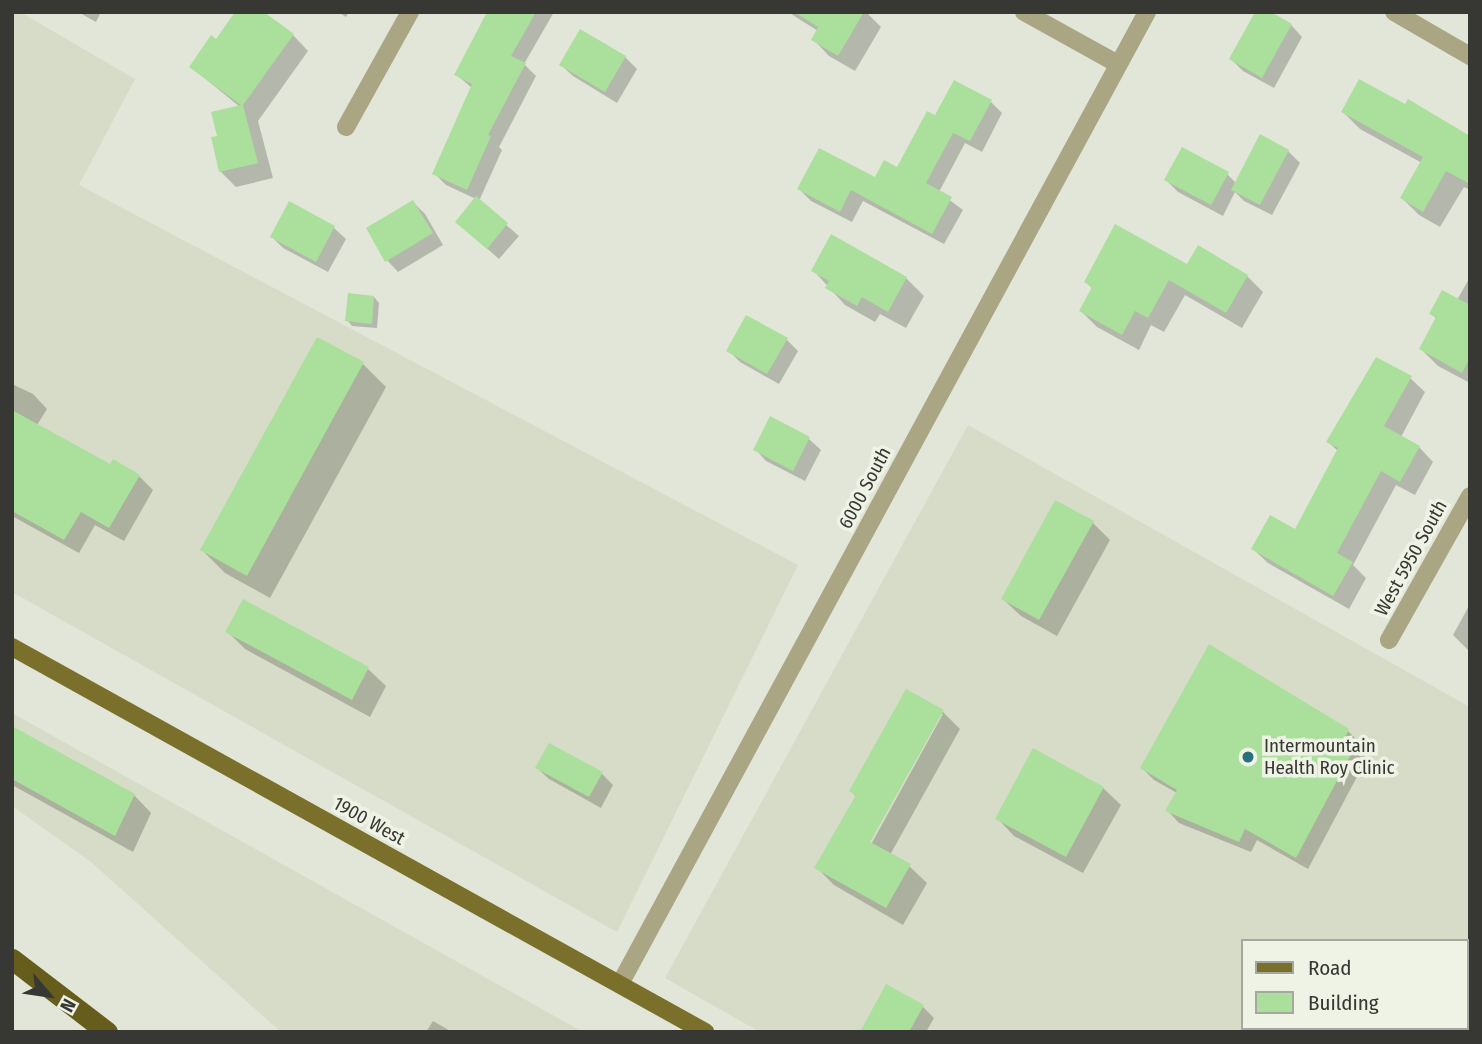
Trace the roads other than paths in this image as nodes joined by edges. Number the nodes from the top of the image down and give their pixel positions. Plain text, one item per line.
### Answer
1 (410, 12) edge
2 (1024, 12) edge
3 (1147, 12) edge
4 (1394, 12) edge
5 (1470, 56) edge
6 (1118, 64) junction
7 (346, 127) dead end
8 (1470, 496) edge
9 (1389, 640) dead end
10 (12, 647) edge
11 (12, 959) edge
12 (620, 984) junction
13 (107, 1032) edge
14 (705, 1032) edge

1 - 7 street
2 - 6 street
3 - 6 street, 6000 South
4 - 5 street
6 - 12 street, 6000 South
8 - 9 street, West 5950 South
10 - 12 main road, 1900 West
11 - 13 highway
12 - 14 main road, 1900 West

